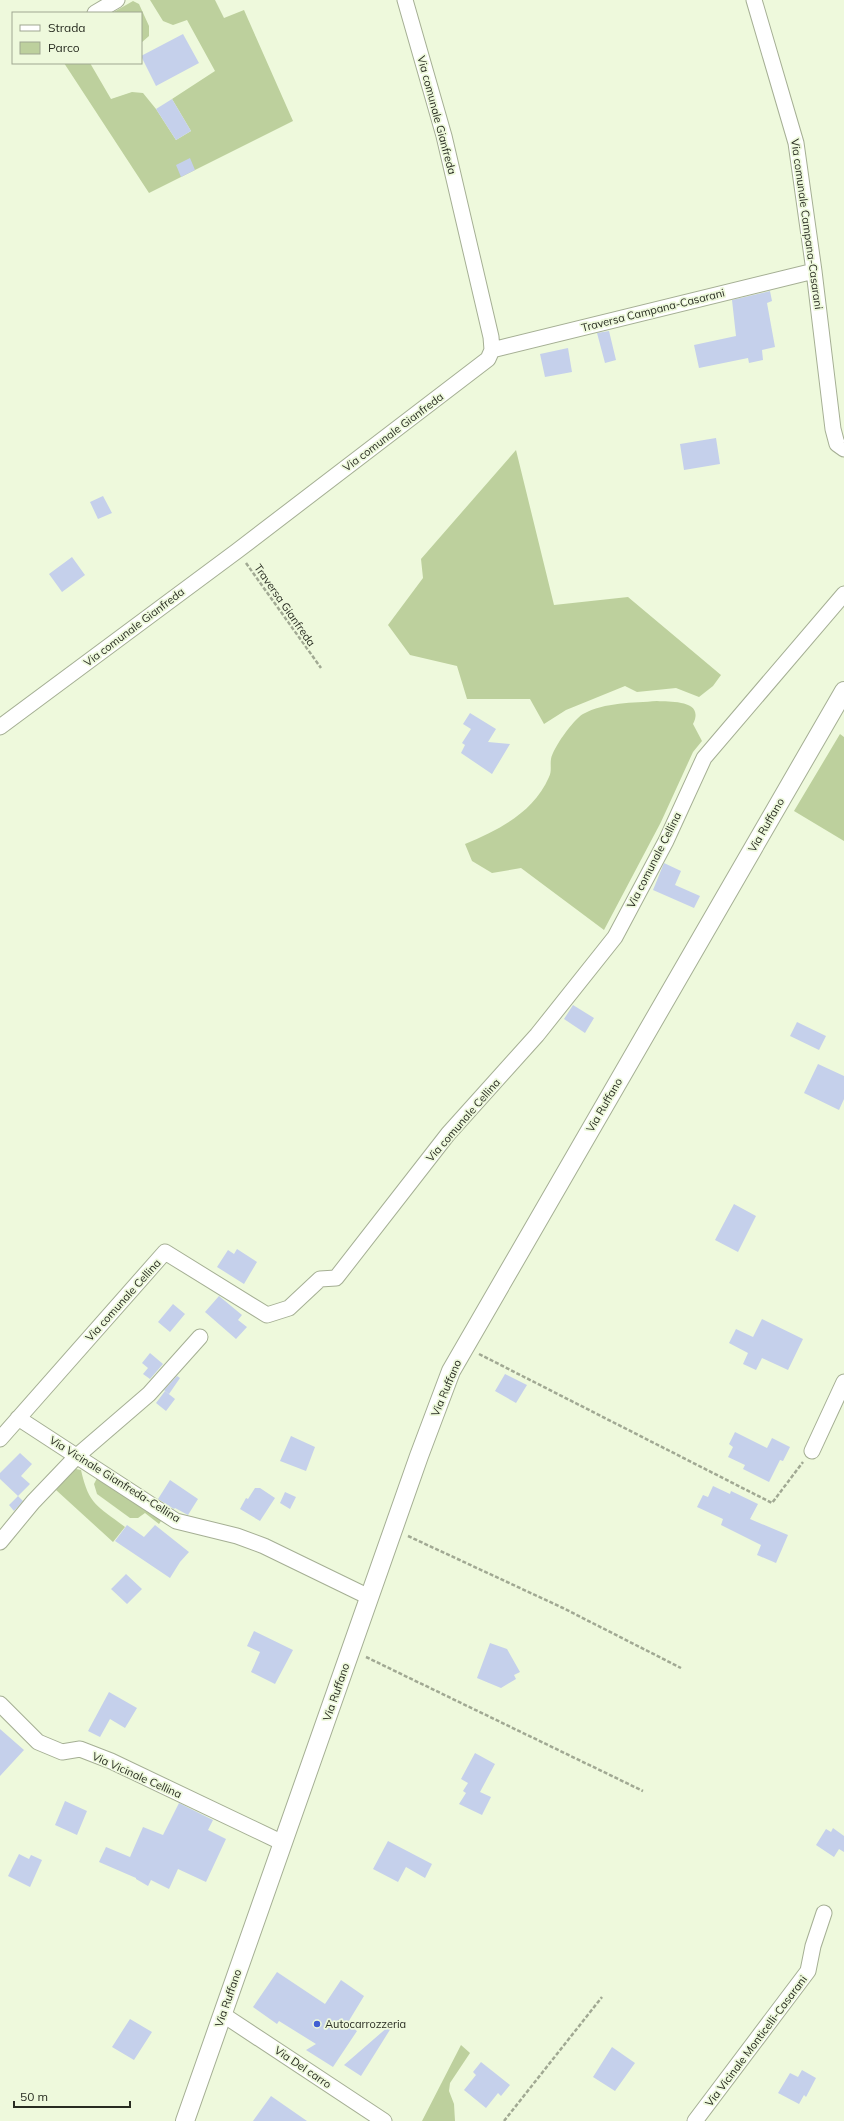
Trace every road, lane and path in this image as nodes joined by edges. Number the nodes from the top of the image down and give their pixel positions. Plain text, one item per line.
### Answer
1 (117, 0) edge
2 (405, 0) edge
3 (754, 0) edge
4 (97, 12) edge
5 (814, 271) junction
6 (492, 350) junction
7 (844, 450) edge
8 (237, 551) junction
9 (844, 594) edge
10 (321, 668) dead end
11 (844, 691) edge
12 (0, 727) edge
13 (200, 1337) dead end
14 (464, 1347) junction
15 (844, 1382) edge
16 (18, 1418) junction
17 (0, 1439) edge
18 (812, 1450) joint
19 (77, 1456) junction
20 (393, 1530) junction
21 (0, 1542) edge
22 (369, 1597) junction
23 (351, 1650) junction
24 (681, 1668) dead end
25 (0, 1704) edge
26 (643, 1791) dead end
27 (283, 1843) junction
28 (824, 1913) dead end
29 (602, 1997) dead end
30 (222, 2014) junction
31 (185, 2121) edge
32 (384, 2121) edge
33 (504, 2121) edge
34 (695, 2121) edge

1 - 4 street
2 - 6 street, Via comunale Gianfreda
3 - 5 street, Via comunale Campana-Casarani
5 - 6 street, Traversa Campana-Casarani
5 - 7 street, Via comunale Campana-Casarani
6 - 8 street, Via comunale Gianfreda
8 - 10 path, Traversa Gianfreda
8 - 12 street, Via comunale Gianfreda
9 - 16 street, Via comunale Cellina
11 - 14 street, Via Ruffano
13 - 19 street
14 - 18 path
14 - 20 street, Via Ruffano
15 - 18 street
16 - 17 street, Via comunale Cellina
16 - 19 street, Via Vicinale Gianfreda-Cellina
19 - 21 street
19 - 22 street, Via Vicinale Gianfreda-Cellina
20 - 22 street, Via Ruffano
20 - 24 path
22 - 23 street, Via Ruffano
23 - 26 path
23 - 27 street, Via Ruffano
25 - 27 street, Via Vicinale Cellina
27 - 30 street, Via Ruffano
28 - 34 street, Via Vicinale Monticelli-Casarani
29 - 33 path
30 - 31 street, Via Ruffano
30 - 32 street, Via Del carro

